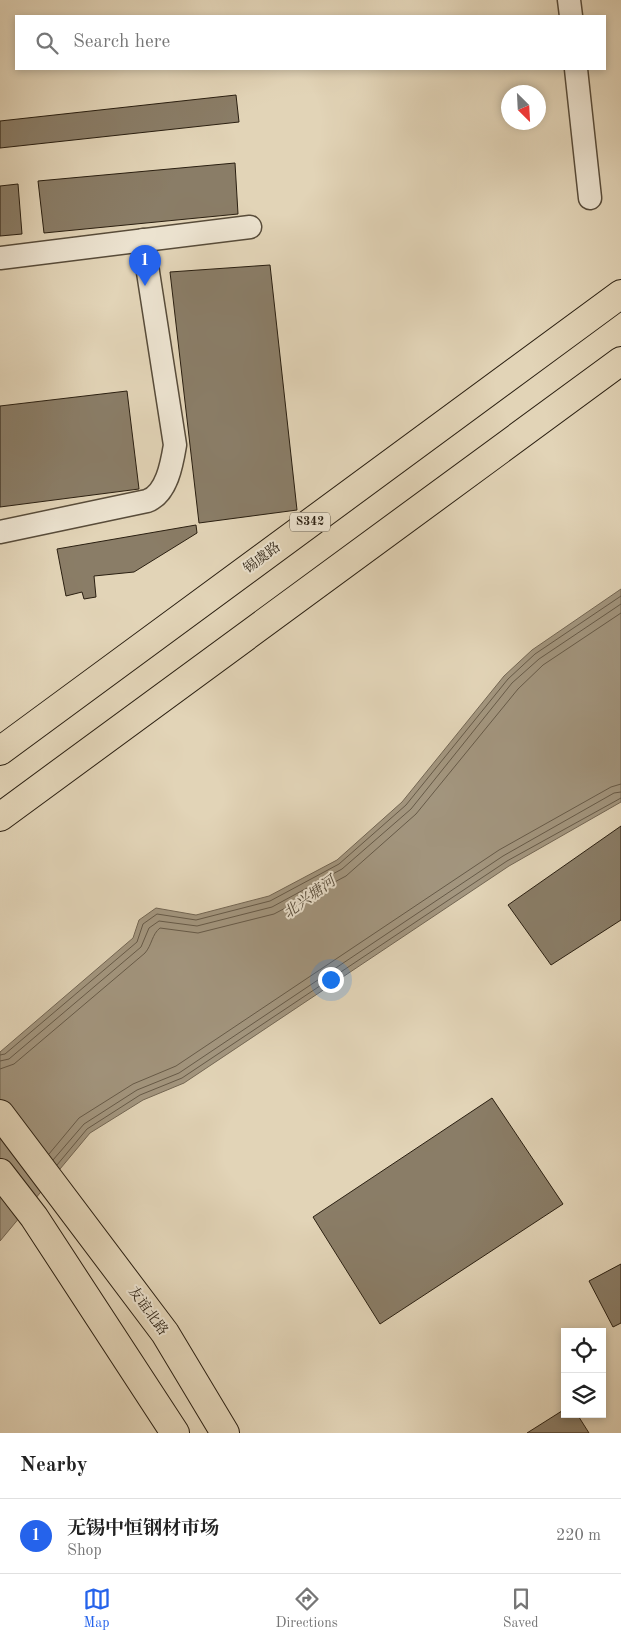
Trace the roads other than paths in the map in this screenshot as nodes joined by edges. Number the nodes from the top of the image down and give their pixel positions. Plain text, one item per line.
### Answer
1 (569, 0) edge
2 (570, 15) edge
3 (576, 70) edge
4 (590, 198) dead end
5 (250, 227) dead end
6 (143, 240) junction
7 (0, 258) edge
8 (621, 294) edge
9 (621, 361) edge
10 (0, 532) edge
11 (0, 751) edge
12 (0, 817) edge
13 (0, 1114) edge
14 (0, 1174) edge
15 (175, 1433) edge
16 (225, 1433) edge

1 - 2 street
3 - 4 street
5 - 6 street
6 - 7 street
6 - 10 street
8 - 11 main road, 锡虞路 / S342
9 - 12 main road
13 - 16 main road, 友谊北路
14 - 15 main road

